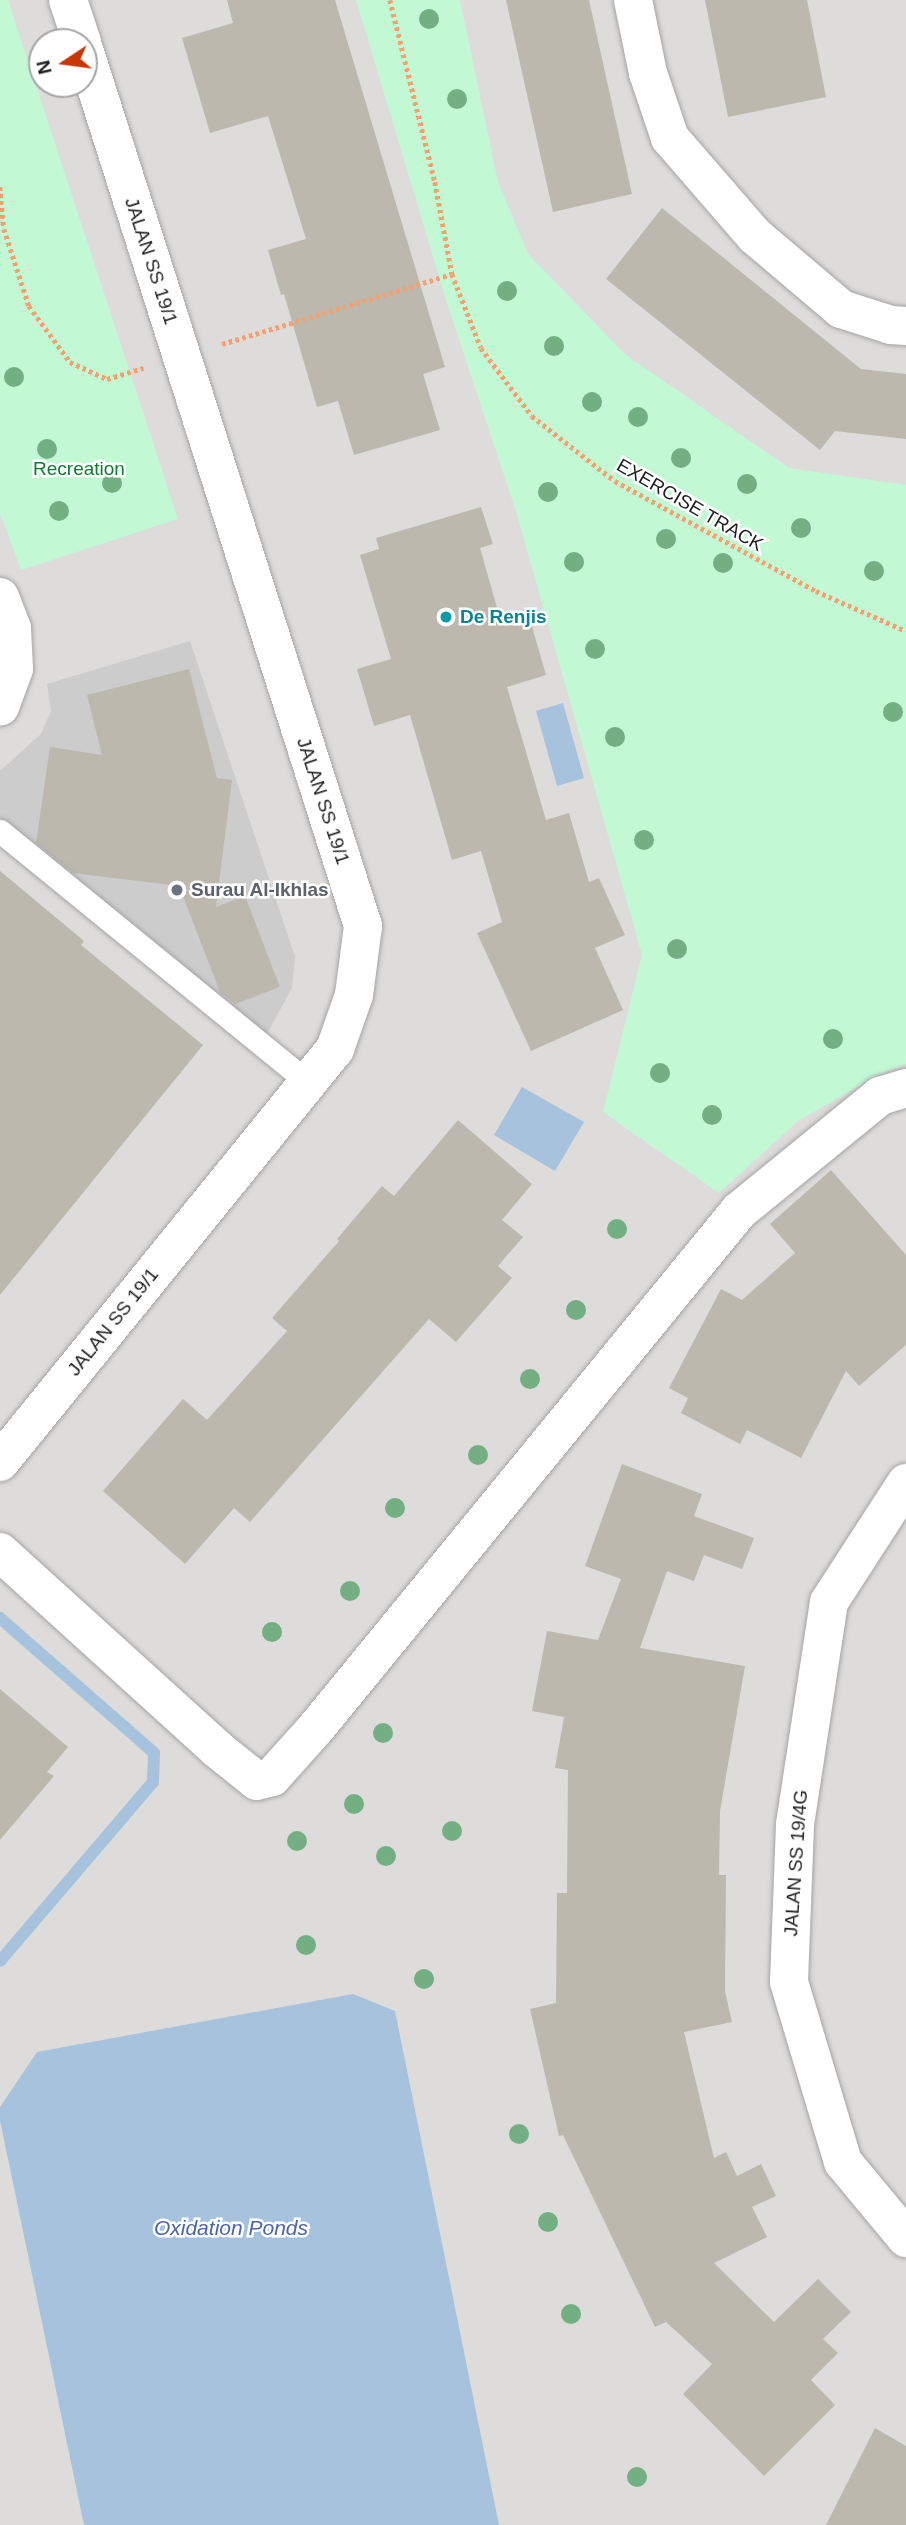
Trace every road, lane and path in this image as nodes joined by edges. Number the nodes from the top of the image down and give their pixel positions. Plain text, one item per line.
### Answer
1 (68, 0) edge
2 (390, 0) edge
3 (633, 0) edge
4 (77, 28) edge
5 (98, 93) edge
6 (0, 187) edge
7 (452, 274) junction
8 (906, 326) edge
9 (182, 356) junction
10 (0, 597) edge
11 (906, 631) edge
12 (0, 707) edge
13 (0, 831) edge
14 (307, 1081) junction
15 (906, 1088) edge
16 (0, 1462) edge
17 (906, 1483) edge
18 (0, 1552) edge
19 (906, 2238) edge

1 - 4 street
2 - 7 path, EXERCISE TRACK
3 - 8 street
5 - 9 street, JALAN SS 19/1
6 - 9 path
7 - 9 path
7 - 11 path, EXERCISE TRACK
9 - 14 street, JALAN SS 19/1
10 - 12 street
13 - 14 lane
14 - 16 street, JALAN SS 19/1
15 - 18 street
17 - 19 street, JALAN SS 19/4G

